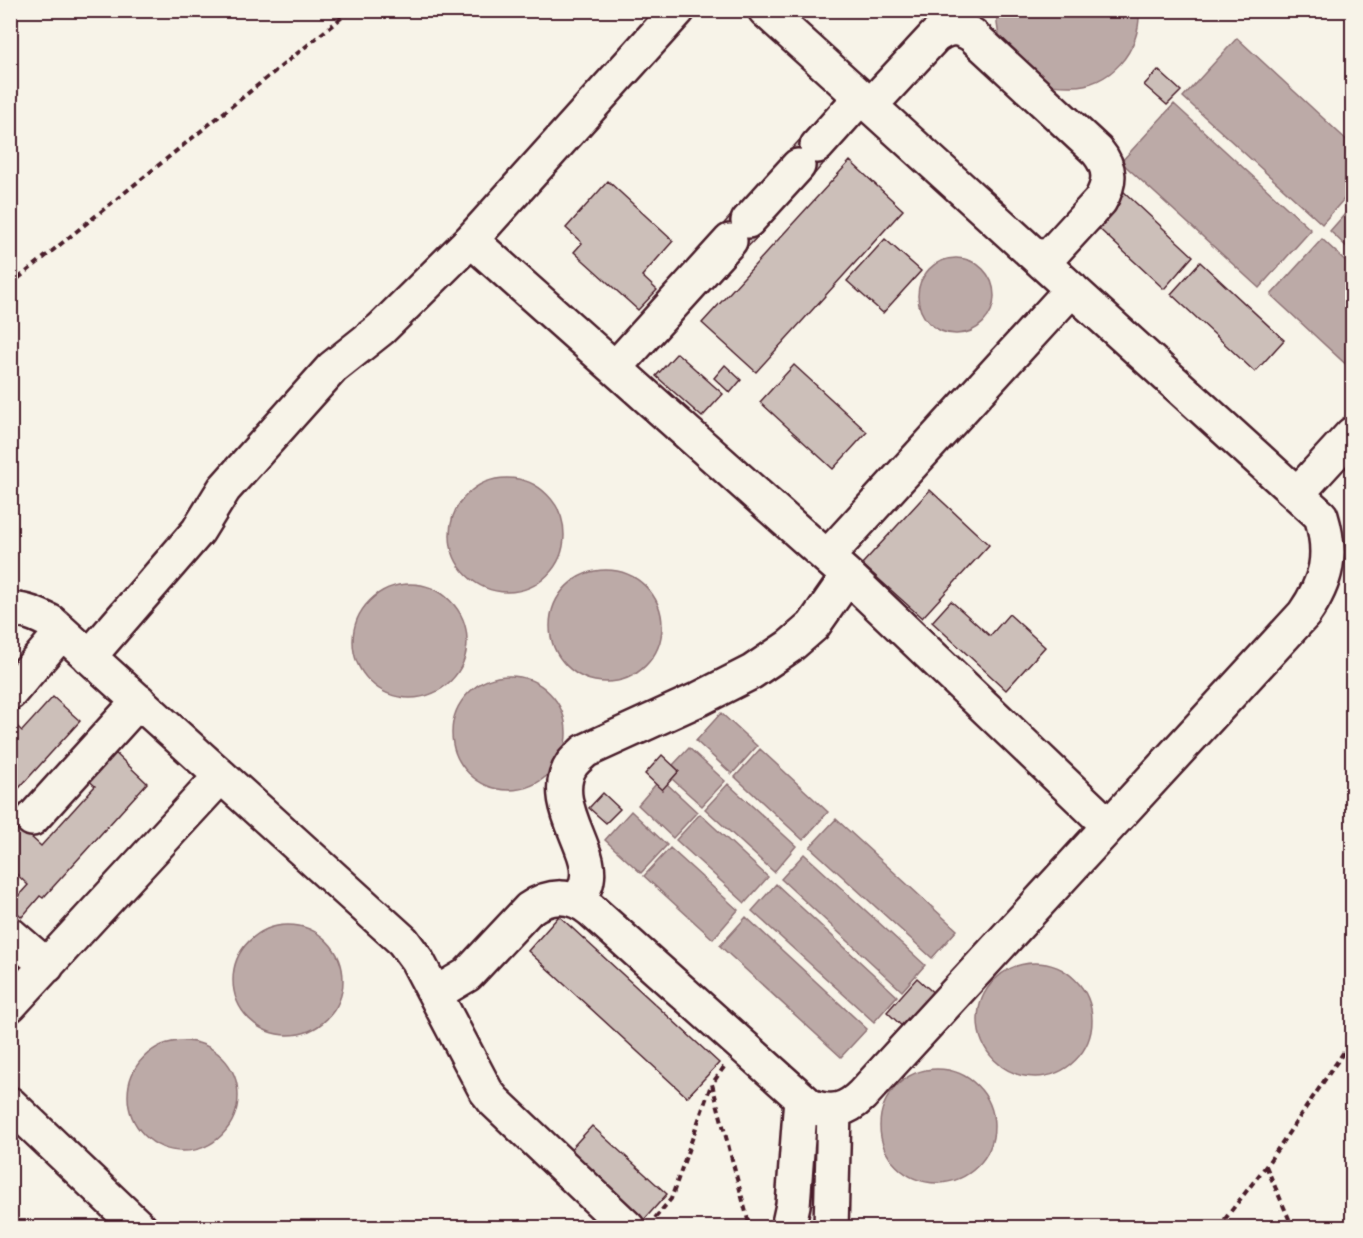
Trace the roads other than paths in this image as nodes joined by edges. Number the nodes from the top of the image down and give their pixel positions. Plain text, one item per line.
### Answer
1 (678, 10) edge
2 (765, 10) edge
3 (866, 102) junction
4 (471, 240) junction
5 (1043, 263) junction
6 (1072, 289) junction
7 (615, 368) junction
8 (1353, 434) edge
9 (1297, 494) junction
10 (837, 567) junction
11 (10, 609) edge
12 (62, 632) junction
13 (89, 657) junction
14 (10, 693) edge
15 (139, 702) junction
16 (221, 776) junction
17 (32, 819) dead end
18 (1109, 825) junction
19 (577, 901) junction
20 (10, 934) edge
21 (47, 966) junction
22 (435, 994) junction
23 (10, 1005) edge
24 (801, 1098) junction
25 (10, 1104) edge
26 (834, 1110) junction
27 (640, 1224) edge
28 (140, 1227) edge
29 (788, 1227) edge
30 (831, 1227) edge

1 - 4 lane
2 - 3 lane
3 - 5 lane
3 - 5 lane
3 - 7 lane
4 - 7 lane
4 - 13 lane
5 - 6 lane
6 - 9 lane
6 - 10 lane
7 - 10 lane
8 - 9 lane
9 - 18 lane
10 - 18 lane
10 - 19 lane
11 - 12 lane
12 - 13 lane
12 - 14 lane
13 - 15 lane
15 - 16 lane
15 - 17 lane
16 - 21 lane
16 - 22 lane
18 - 26 lane
19 - 22 lane
19 - 24 lane
20 - 21 lane
21 - 23 lane
22 - 27 lane
24 - 26 lane
24 - 29 lane
25 - 28 lane
26 - 30 lane

